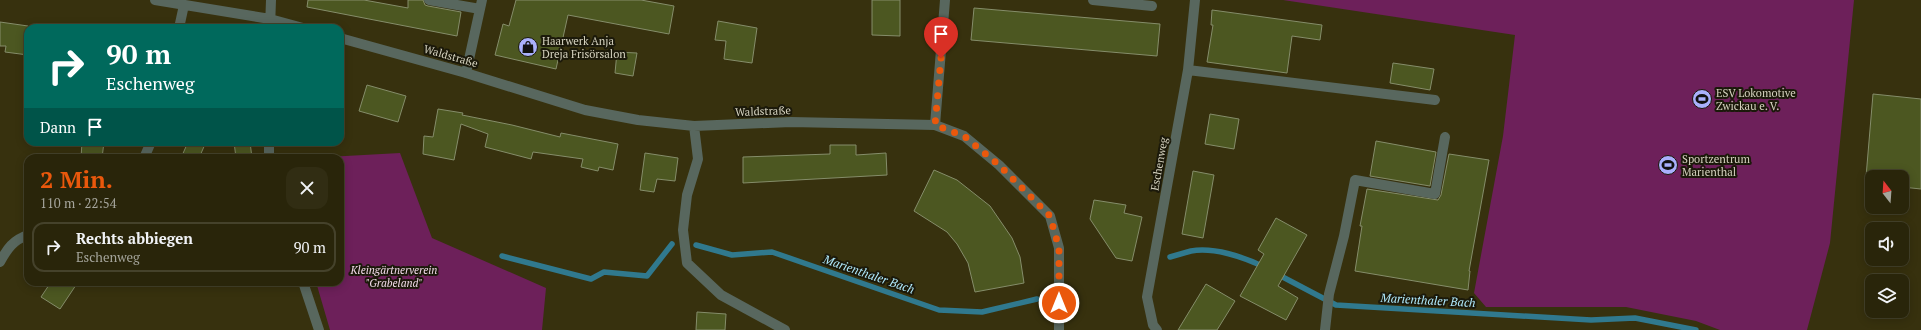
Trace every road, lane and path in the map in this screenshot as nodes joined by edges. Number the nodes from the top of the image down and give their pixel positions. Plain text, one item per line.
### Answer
1 (155, 0) edge
2 (271, 0) edge
3 (429, 0) edge
4 (945, 0) edge
5 (1093, 0) edge
6 (1195, 0) edge
7 (184, 5) junction
8 (481, 5) edge
9 (1152, 6) dead end
10 (180, 24) edge
11 (270, 24) edge
12 (344, 39) edge
13 (1188, 70) junction
14 (466, 73) junction
15 (1435, 100) dead end
16 (935, 125) junction
17 (694, 126) junction
18 (1445, 137) dead end
19 (24, 236) edge
20 (0, 262) edge
21 (304, 286) edge
22 (319, 330) edge
23 (785, 330) edge
24 (1059, 330) edge
25 (1157, 330) edge
26 (1325, 330) edge

1 - 7 street
2 - 11 street
3 - 8 street
4 - 16 street
5 - 9 street
6 - 13 street, Eschenweg
7 - 10 street
7 - 11 street
8 - 14 street
12 - 14 street, Waldstraße
13 - 15 street
13 - 25 street, Eschenweg
14 - 17 street, Waldstraße
16 - 17 street, Waldstraße
16 - 24 street, Waldstraße
17 - 23 street
18 - 26 street
19 - 20 street
21 - 22 street

